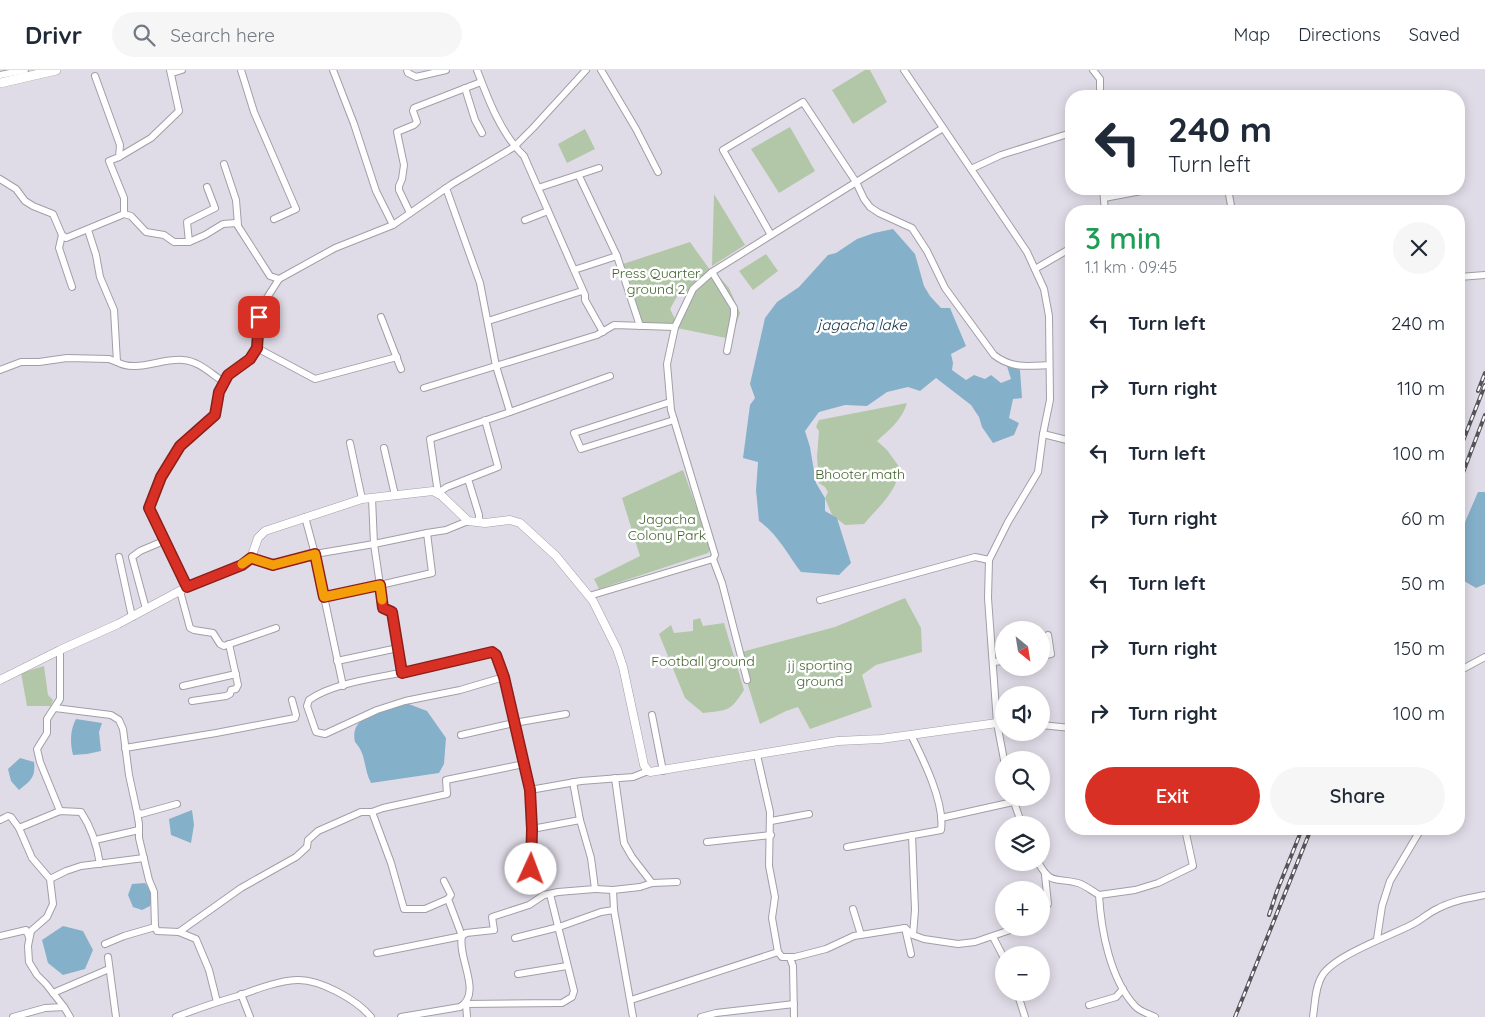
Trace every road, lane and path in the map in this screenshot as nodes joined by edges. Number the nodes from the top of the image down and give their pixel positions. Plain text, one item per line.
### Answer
1 (25, 70) edge
2 (56, 70) edge
3 (182, 70) edge
4 (241, 70) edge
5 (333, 70) edge
6 (407, 70) edge
7 (446, 70) edge
8 (477, 70) edge
9 (586, 70) edge
10 (601, 70) edge
11 (904, 70) edge
12 (1093, 70) edge
13 (171, 71) edge
14 (0, 75) edge
15 (95, 76) dead end
16 (481, 82) junction
17 (0, 83) edge
18 (465, 88) junction
19 (1100, 90) edge
20 (943, 128) junction
21 (482, 133) dead end
22 (1065, 135) edge
23 (514, 147) junction
24 (119, 157) junction
25 (224, 164) dead end
26 (599, 168) dead end
27 (971, 168) junction
28 (658, 172) dead end
29 (579, 176) junction
30 (0, 179) edge
31 (856, 182) junction
32 (207, 186) dead end
33 (446, 188) junction
34 (538, 188) junction
35 (1104, 195) edge
36 (1120, 195) edge
37 (1104, 198) junction
38 (1105, 205) edge
39 (548, 211) junction
40 (410, 213) junction
41 (124, 214) junction
42 (274, 219) dead end
43 (525, 220) dead end
44 (393, 225) junction
45 (238, 226) junction
46 (88, 230) junction
47 (62, 235) junction
48 (771, 235) junction
49 (189, 242) junction
50 (1065, 252) edge
51 (617, 256) junction
52 (1035, 269) junction
53 (574, 270) junction
54 (712, 272) junction
55 (1485, 275) edge
56 (1465, 277) edge
57 (279, 279) junction
58 (72, 287) dead end
59 (582, 291) junction
60 (381, 317) dead end
61 (488, 321) junction
62 (640, 326) junction
63 (675, 327) junction
64 (602, 332) junction
65 (257, 348) junction
66 (727, 351) dead end
67 (397, 357) junction
68 (117, 362) junction
69 (1049, 365) junction
70 (496, 366) junction
71 (0, 370) edge
72 (401, 370) dead end
73 (610, 376) dead end
74 (224, 382) junction
75 (424, 388) dead end
76 (670, 402) junction
77 (510, 412) junction
78 (485, 420) junction
79 (674, 420) junction
80 (1043, 434) junction
81 (1065, 440) edge
82 (350, 443) dead end
83 (384, 448) dead end
84 (468, 479) junction
85 (438, 493) junction
86 (395, 495) junction
87 (372, 498) junction
88 (362, 499) junction
89 (305, 517) junction
90 (468, 521) junction
91 (479, 522) junction
92 (427, 534) junction
93 (166, 540) junction
94 (374, 544) junction
95 (315, 554) junction
96 (119, 557) dead end
97 (251, 558) junction
98 (713, 559) junction
99 (989, 560) junction
100 (380, 585) junction
101 (184, 589) junction
102 (589, 596) junction
103 (324, 597) junction
104 (820, 600) dead end
105 (146, 609) junction
106 (132, 616) junction
107 (276, 628) dead end
108 (229, 644) junction
109 (398, 648) junction
110 (60, 650) junction
111 (1485, 657) edge
112 (337, 661) junction
113 (993, 662) joint
114 (1465, 668) edge
115 (402, 673) junction
116 (236, 674) junction
117 (504, 677) junction
118 (0, 680) edge
119 (747, 680) dead end
120 (183, 686) dead end
121 (342, 686) junction
122 (995, 686) edge
123 (292, 700) dead end
124 (192, 701) dead end
125 (54, 708) junction
126 (566, 714) dead end
127 (652, 715) dead end
128 (514, 723) junction
129 (995, 724) edge
130 (1050, 726) edge
131 (1065, 727) edge
132 (461, 735) dead end
133 (910, 735) junction
134 (124, 748) junction
135 (757, 754) junction
136 (524, 764) junction
137 (648, 771) junction
138 (663, 771) junction
139 (615, 778) junction
140 (573, 782) junction
141 (530, 790) junction
142 (177, 804) dead end
143 (995, 805) edge
144 (60, 811) junction
145 (137, 812) junction
146 (372, 812) junction
147 (809, 814) dead end
148 (942, 818) junction
149 (0, 820) edge
150 (580, 820) junction
151 (770, 821) junction
152 (19, 828) junction
153 (532, 829) junction
154 (139, 830) junction
155 (771, 835) junction
156 (912, 835) junction
157 (1186, 835) edge
158 (1417, 835) edge
159 (95, 840) junction
160 (707, 842) dead end
161 (847, 847) dead end
162 (144, 858) junction
163 (100, 864) junction
164 (531, 869) dead end
165 (1043, 871) edge
166 (1045, 875) junction
167 (50, 879) junction
168 (444, 881) dead end
169 (1046, 881) edge
170 (678, 882) dead end
171 (652, 883) junction
172 (595, 889) junction
173 (613, 890) junction
174 (550, 894) junction
175 (1099, 895) junction
176 (1485, 895) edge
177 (448, 899) junction
178 (853, 909) dead end
179 (614, 910) junction
180 (155, 927) junction
181 (559, 927) junction
182 (905, 928) junction
183 (179, 932) junction
184 (861, 934) junction
185 (913, 935) junction
186 (0, 936) edge
187 (462, 936) junction
188 (993, 937) joint
189 (29, 938) junction
190 (515, 938) dead end
191 (1378, 939) junction
192 (105, 944) dead end
193 (998, 946) edge
194 (778, 952) junction
195 (377, 953) dead end
196 (911, 954) dead end
197 (108, 957) dead end
198 (790, 958) junction
199 (567, 966) junction
200 (109, 969) junction
201 (518, 974) dead end
202 (1124, 990) junction
203 (54, 994) junction
204 (241, 994) junction
205 (631, 1000) junction
206 (1020, 1001) edge
207 (217, 1002) junction
208 (466, 1004) junction
209 (794, 1004) junction
210 (1089, 1005) dead end
211 (64, 1007) junction
212 (15, 1017) edge
213 (70, 1017) edge
214 (116, 1017) edge
215 (176, 1017) edge
216 (250, 1017) edge
217 (371, 1017) edge
218 (401, 1017) edge
219 (467, 1017) edge
220 (633, 1017) edge
221 (701, 1017) edge
222 (794, 1017) edge
223 (1025, 1017) edge
224 (1155, 1017) edge
225 (1313, 1017) edge

1 - 14 street
2 - 17 highway
3 - 13 street
4 - 42 street
5 - 44 street
6 - 7 street
8 - 16 street
9 - 23 street
10 - 28 street
11 - 20 street
12 - 19 street
13 - 24 street
15 - 24 street
16 - 18 street
16 - 23 street
18 - 21 street
18 - 40 street
20 - 27 street
20 - 31 street
22 - 27 street
23 - 33 street
23 - 34 street
24 - 41 street
25 - 45 street
26 - 29 street
27 - 52 street
29 - 34 street
29 - 51 street
30 - 47 street
31 - 48 street
31 - 48 street
31 - 69 street
32 - 49 street
33 - 40 street
33 - 61 street
34 - 39 street
35 - 37 street
36 - 37 street
37 - 38 street
39 - 43 street
39 - 53 street
40 - 44 street
41 - 46 street
41 - 49 street
44 - 57 street
45 - 49 street
45 - 57 street
46 - 47 street
46 - 68 street
47 - 58 street
48 - 54 street
50 - 52 street
51 - 53 street
51 - 62 street
52 - 69 street
53 - 59 street
54 - 63 street
54 - 66 street
55 - 56 street
57 - 65 street
59 - 61 street
59 - 64 street
60 - 67 street
61 - 70 street
62 - 63 street
62 - 64 street
63 - 76 street
64 - 70 street
65 - 67 street
65 - 74 street
67 - 72 street
68 - 71 street
68 - 74 street
69 - 80 street
70 - 75 street
70 - 77 street
73 - 77 street
74 - 93 street
76 - 79 street
76 - 79 street
77 - 78 street
78 - 84 street
78 - 85 street
79 - 98 street
80 - 81 street
80 - 99 street
82 - 88 street
83 - 86 street
84 - 85 street
84 - 91 street
85 - 86 main road
85 - 90 main road
86 - 87 main road
87 - 88 main road
87 - 94 street
88 - 89 main road
89 - 95 street
89 - 97 main road
90 - 91 main road
90 - 92 street
91 - 102 main road
92 - 94 street
92 - 100 street
93 - 101 street
93 - 105 street
94 - 95 street
94 - 100 street
95 - 97 street
95 - 103 street
96 - 106 street
97 - 101 main road
98 - 102 street
98 - 119 street
99 - 104 street
99 - 113 street
100 - 103 street
100 - 109 street
101 - 105 main road
101 - 108 street
102 - 137 main road
103 - 112 street
105 - 106 main road
106 - 110 main road
107 - 108 street
108 - 116 street
109 - 112 street
109 - 115 street
110 - 118 main road
110 - 125 street
111 - 114 street
112 - 121 street
113 - 122 street
115 - 117 street
115 - 121 street
116 - 120 street
116 - 124 street
117 - 121 street
117 - 128 street
123 - 134 street
125 - 134 street
125 - 144 street
126 - 128 street
127 - 138 street
128 - 132 street
128 - 136 street
129 - 133 main road
130 - 131 street
133 - 135 main road
133 - 148 street
134 - 145 street
135 - 138 main road
135 - 151 street
136 - 141 street
136 - 146 street
137 - 138 main road
137 - 139 street
139 - 140 street
139 - 171 street
140 - 141 street
140 - 150 street
141 - 153 street
142 - 145 street
143 - 148 street
144 - 152 street
144 - 159 street
145 - 154 street
146 - 177 street
146 - 183 street
147 - 151 street
148 - 156 street
149 - 152 street
150 - 153 street
150 - 172 street
151 - 155 street
152 - 167 street
153 - 164 street
154 - 159 street
154 - 162 street
155 - 160 street
155 - 194 street
156 - 161 street
156 - 185 street
157 - 175 street
158 - 191 street
159 - 163 street
162 - 163 street
162 - 180 street
163 - 167 street
165 - 166 street
166 - 169 street
166 - 175 street
167 - 189 street
168 - 177 street
170 - 171 street
171 - 173 street
172 - 173 street
172 - 174 street
173 - 179 street
174 - 181 street
174 - 187 street
175 - 202 street
176 - 191 street
177 - 187 street
178 - 184 street
179 - 181 street
179 - 205 street
180 - 183 street
180 - 192 street
181 - 190 street
181 - 199 street
182 - 184 street
182 - 185 street
182 - 196 street
183 - 207 street
184 - 198 street
185 - 188 street
186 - 189 street
187 - 195 street
187 - 208 street
188 - 193 street
189 - 203 street
191 - 225 street
194 - 198 street
194 - 205 street
197 - 200 street
198 - 209 street
199 - 201 street
199 - 208 street
200 - 203 street
200 - 214 street
202 - 210 street
202 - 224 street
203 - 211 street
204 - 207 street
204 - 216 street
204 - 217 street
205 - 220 street
206 - 223 street
207 - 215 street
208 - 218 street
208 - 219 street
209 - 221 street
209 - 222 street
211 - 212 street
211 - 213 street

